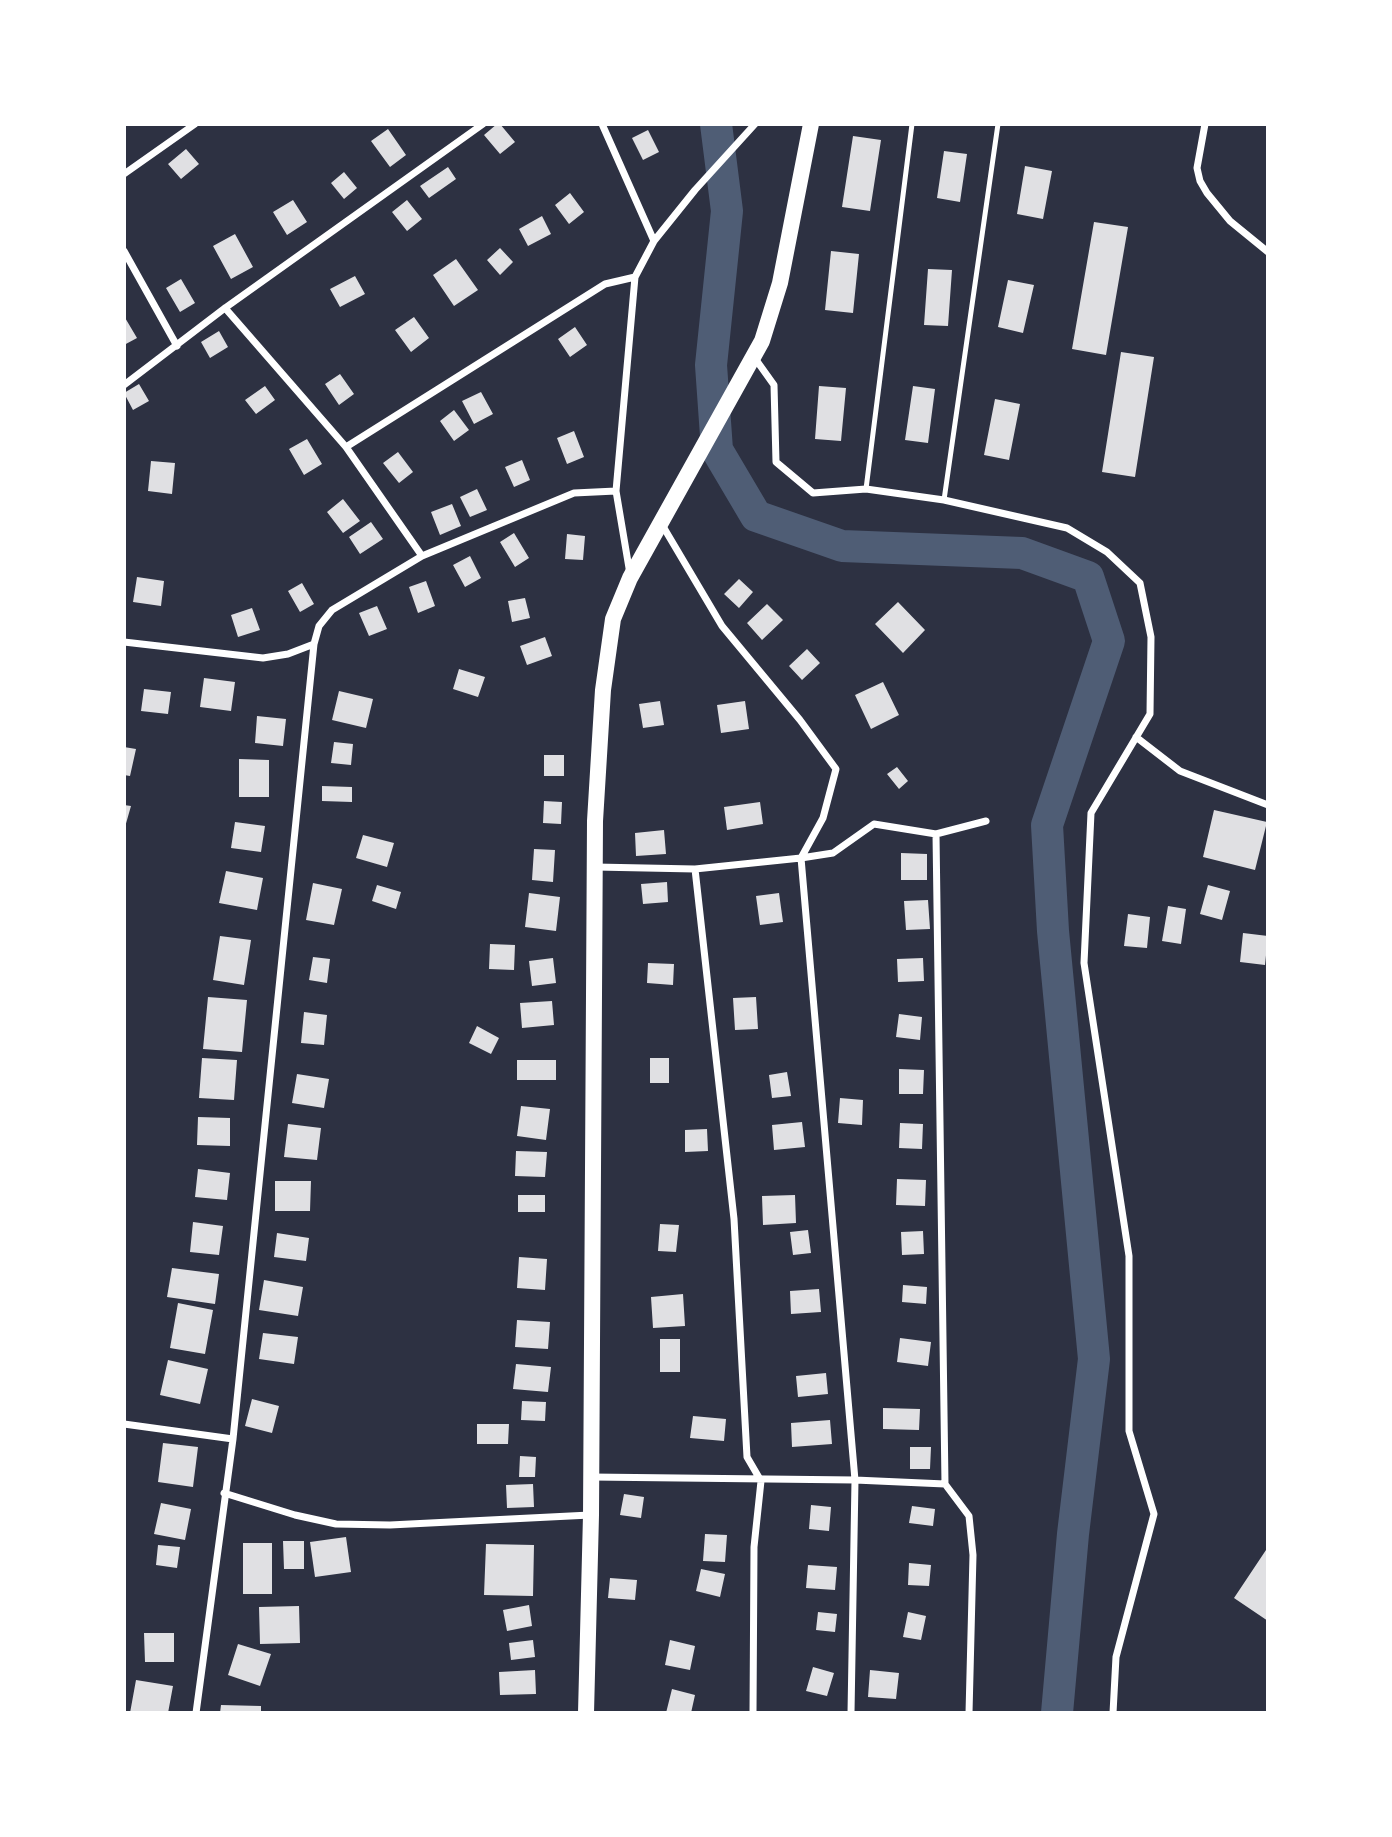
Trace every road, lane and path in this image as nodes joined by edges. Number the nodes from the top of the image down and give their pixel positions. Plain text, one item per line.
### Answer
1 (195, 124) edge
2 (484, 124) edge
3 (602, 124) edge
4 (755, 124) edge
5 (811, 124) edge
6 (912, 124) edge
7 (998, 124) edge
8 (1205, 124) edge
9 (124, 174) edge
10 (654, 241) junction
11 (124, 251) edge
12 (1268, 252) edge
13 (635, 277) junction
14 (225, 308) junction
15 (177, 346) junction
16 (753, 356) junction
17 (124, 385) edge
18 (346, 447) junction
19 (866, 489) junction
20 (616, 491) junction
21 (944, 500) junction
22 (664, 516) junction
23 (422, 556) junction
24 (630, 578) junction
25 (124, 642) edge
26 (314, 643) junction
27 (1136, 737) junction
28 (1268, 805) edge
29 (986, 821) dead end
30 (936, 834) junction
31 (801, 858) junction
32 (595, 867) junction
33 (695, 869) junction
34 (124, 1424) edge
35 (233, 1439) junction
36 (591, 1477) junction
37 (761, 1480) junction
38 (855, 1480) junction
39 (945, 1484) junction
40 (224, 1493) junction
41 (592, 1515) junction
42 (196, 1713) edge
43 (586, 1713) edge
44 (753, 1713) edge
45 (851, 1713) edge
46 (969, 1713) edge
47 (1113, 1713) edge

1 - 9 street
2 - 14 street
3 - 10 street
4 - 10 street
5 - 16 main road
6 - 19 lane
7 - 21 lane
8 - 12 street
10 - 13 street
11 - 15 street
13 - 18 street
13 - 20 street
14 - 15 street
14 - 18 street
15 - 17 street
16 - 19 street
16 - 22 main road
18 - 23 street
19 - 21 street
20 - 23 street
20 - 24 street
21 - 27 street
22 - 24 main road
22 - 31 street
23 - 26 street
24 - 32 main road
25 - 26 street
26 - 35 street
27 - 28 street
27 - 47 street
29 - 30 street
30 - 31 street
30 - 39 street
31 - 33 street
31 - 38 street
32 - 33 street
32 - 36 main road
33 - 37 street
34 - 35 street
35 - 40 street
36 - 37 street
36 - 41 main road
37 - 38 street
37 - 44 street
38 - 39 street
38 - 45 street
39 - 46 street
40 - 41 street
40 - 42 street
41 - 43 main road

